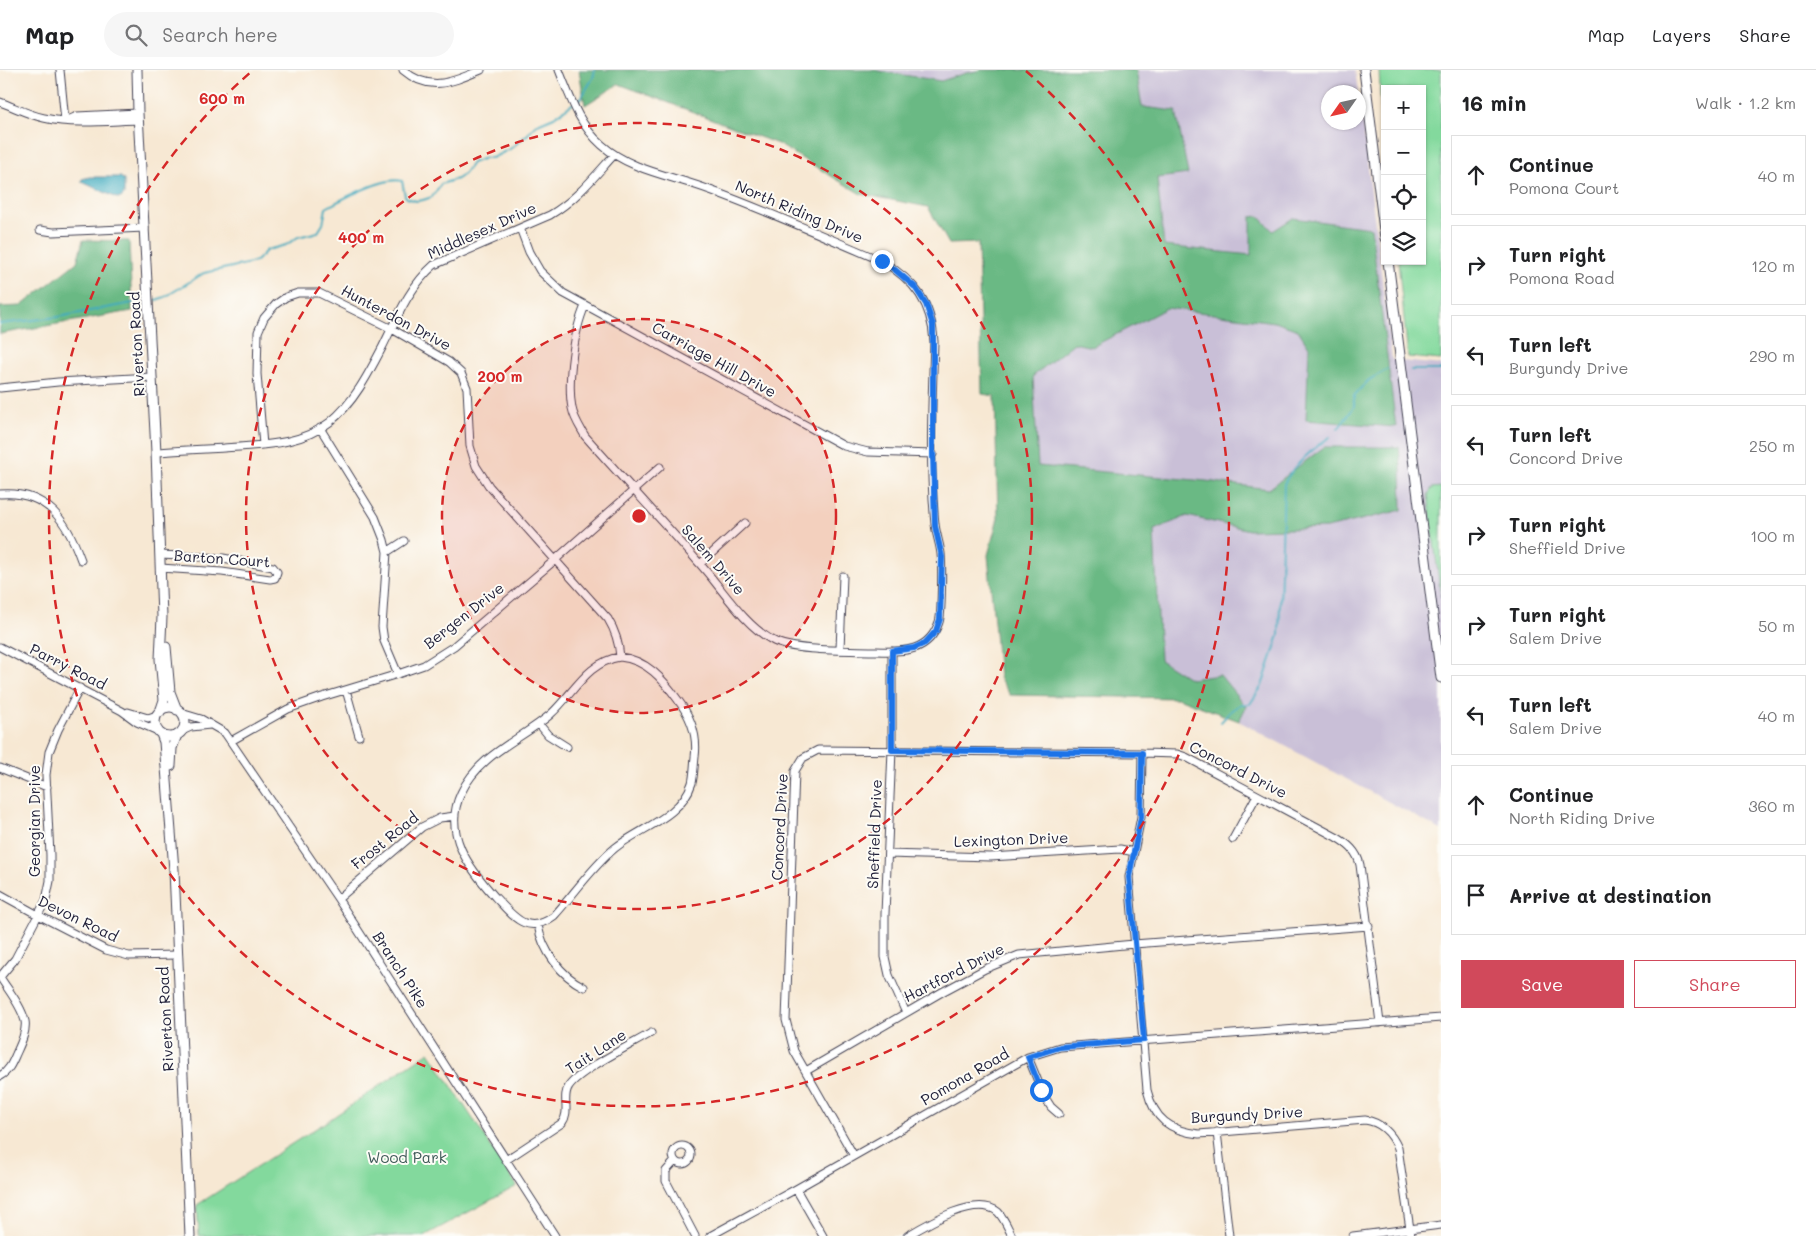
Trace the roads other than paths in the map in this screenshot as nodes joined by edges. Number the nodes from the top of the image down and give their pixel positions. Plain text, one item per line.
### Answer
1 (60, 70) edge
2 (137, 70) edge
3 (403, 70) edge
4 (481, 70) edge
5 (559, 70) edge
6 (1364, 70) edge
7 (0, 102) edge
8 (138, 116) junction
9 (65, 121) junction
10 (614, 155) junction
11 (1383, 220) edge
12 (145, 228) junction
13 (520, 228) junction
14 (40, 230) dead end
15 (1389, 265) edge
16 (585, 306) junction
17 (392, 329) junction
18 (152, 376) junction
19 (0, 388) edge
20 (320, 428) junction
21 (263, 445) junction
22 (156, 452) junction
23 (933, 454) junction
24 (660, 467) dead end
25 (634, 491) junction
26 (0, 494) edge
27 (745, 523) dead end
28 (404, 541) dead end
29 (387, 552) junction
30 (160, 555) junction
31 (81, 560) dead end
32 (555, 560) junction
33 (700, 564) junction
34 (160, 568) junction
35 (843, 576) dead end
36 (940, 590) joint
37 (162, 617) junction
38 (1438, 637) edge
39 (0, 647) edge
40 (840, 649) junction
41 (892, 651) junction
42 (620, 657) junction
43 (398, 674) junction
44 (1441, 678) edge
45 (80, 688) junction
46 (346, 690) junction
47 (122, 711) junction
48 (179, 712) junction
49 (159, 714) junction
50 (540, 724) junction
51 (213, 725) junction
52 (159, 732) junction
53 (179, 733) junction
54 (359, 736) dead end
55 (231, 741) junction
56 (567, 747) dead end
57 (892, 750) junction
58 (1142, 753) junction
59 (0, 768) edge
60 (47, 787) junction
61 (1257, 795) junction
62 (170, 801) junction
63 (455, 816) junction
64 (1233, 839) dead end
65 (1134, 852) junction
66 (888, 854) junction
67 (0, 894) edge
68 (338, 899) junction
69 (38, 916) junction
70 (538, 925) junction
71 (1369, 926) junction
72 (1134, 944) junction
73 (177, 955) junction
74 (0, 977) edge
75 (584, 987) dead end
76 (906, 1013) junction
77 (1441, 1018) edge
78 (1380, 1023) junction
79 (651, 1033) dead end
80 (1144, 1040) junction
81 (1028, 1057) junction
82 (806, 1071) junction
83 (0, 1076) edge
84 (1059, 1114) dead end
85 (1217, 1132) junction
86 (854, 1156) junction
87 (506, 1160) junction
88 (675, 1161) dead end
89 (796, 1189) junction
90 (1441, 1225) edge
91 (1410, 1232) edge
92 (190, 1236) edge
93 (555, 1236) edge
94 (695, 1236) edge
95 (710, 1236) edge
96 (822, 1236) edge
97 (907, 1236) edge
98 (1012, 1236) edge
99 (1229, 1236) edge
100 (1353, 1236) edge

1 - 9 street
2 - 8 main road, Riverton Road
3 - 4 street
5 - 10 street, North Riding Drive
6 - 11 main road
7 - 9 street
8 - 9 street
8 - 12 main road, Riverton Road
10 - 13 street, Middlesex Drive
10 - 23 street, North Riding Drive
12 - 14 street
12 - 18 main road, Riverton Road
13 - 16 street, Carriage Hill Drive
13 - 17 street, Middlesex Drive
15 - 38 main road
16 - 23 street, Carriage Hill Drive
16 - 25 street, Salem Drive
17 - 20 street, Middlesex Drive
17 - 21 street, Hunterdon Drive
17 - 32 street, Hunterdon Drive
18 - 19 street
18 - 22 main road, Riverton Road
20 - 21 street, Middlesex Drive
20 - 29 street
21 - 22 street, Middlesex Drive
22 - 30 main road, Riverton Road
23 - 36 street, North Riding Drive
24 - 25 street, Bergen Drive
25 - 32 street, Bergen Drive
25 - 33 street, Salem Drive
26 - 31 street
27 - 33 street
28 - 29 street
29 - 43 street
30 - 34 main road, Riverton Road
30 - 34 street, Barton Court
32 - 42 street, Hunterdon Drive
32 - 43 street, Bergen Drive
33 - 40 street, Salem Drive
34 - 37 main road, Riverton Road
35 - 40 street
36 - 41 street, Salem Drive
37 - 48 main road, Riverton Road
37 - 49 main road, Riverton Road
38 - 44 main road
39 - 45 street, Parry Road
40 - 41 street, Salem Drive
41 - 57 street, Sheffield Drive
42 - 50 street
42 - 70 street
43 - 46 street, Bergen Drive
45 - 47 street, Parry Road
45 - 60 street, Georgian Drive
46 - 54 street
46 - 55 street, Bergen Drive
47 - 49 street, Parry Road
47 - 52 street, Parry Road
48 - 49 main road
48 - 51 street, Branch Pike
48 - 53 main road
49 - 52 main road
50 - 56 street
50 - 63 street
51 - 53 street
51 - 55 street, Branch Pike
52 - 53 main road
52 - 62 main road, Riverton Road
53 - 62 main road, Riverton Road
55 - 68 street, Branch Pike
57 - 58 street, Concord Drive
57 - 66 street, Sheffield Drive
57 - 82 street, Concord Drive
58 - 61 street, Concord Drive
58 - 65 street, Burgundy Drive
59 - 60 street
60 - 69 street, Georgian Drive
61 - 64 street
61 - 71 street, Concord Drive
62 - 73 main road, Riverton Road
63 - 68 street, Frost Road
63 - 70 street
65 - 66 street, Lexington Drive
65 - 72 street, Burgundy Drive
66 - 76 street, Sheffield Drive
67 - 69 street, Devon Road
68 - 87 street, Branch Pike
69 - 73 street, Devon Road
69 - 74 street, Georgian Drive
70 - 75 street
71 - 72 street, Hartford Drive
71 - 78 street, Concord Drive
72 - 76 street, Hartford Drive
72 - 80 street, Burgundy Drive
73 - 92 main road, Riverton Road
74 - 83 street
76 - 82 street, Hartford Drive
77 - 78 street, Pomona Road
78 - 80 street, Pomona Road
79 - 87 street, Tait Lane
80 - 81 street, Pomona Road
80 - 85 street, Burgundy Drive
81 - 84 street
81 - 86 street, Pomona Road
82 - 86 street, Concord Drive
85 - 91 street, Burgundy Drive
85 - 99 street
86 - 89 street, Pomona Road
87 - 93 street, Branch Pike
88 - 94 street
89 - 95 street, Pomona Road
89 - 96 street
90 - 91 street
91 - 100 street
97 - 98 street

